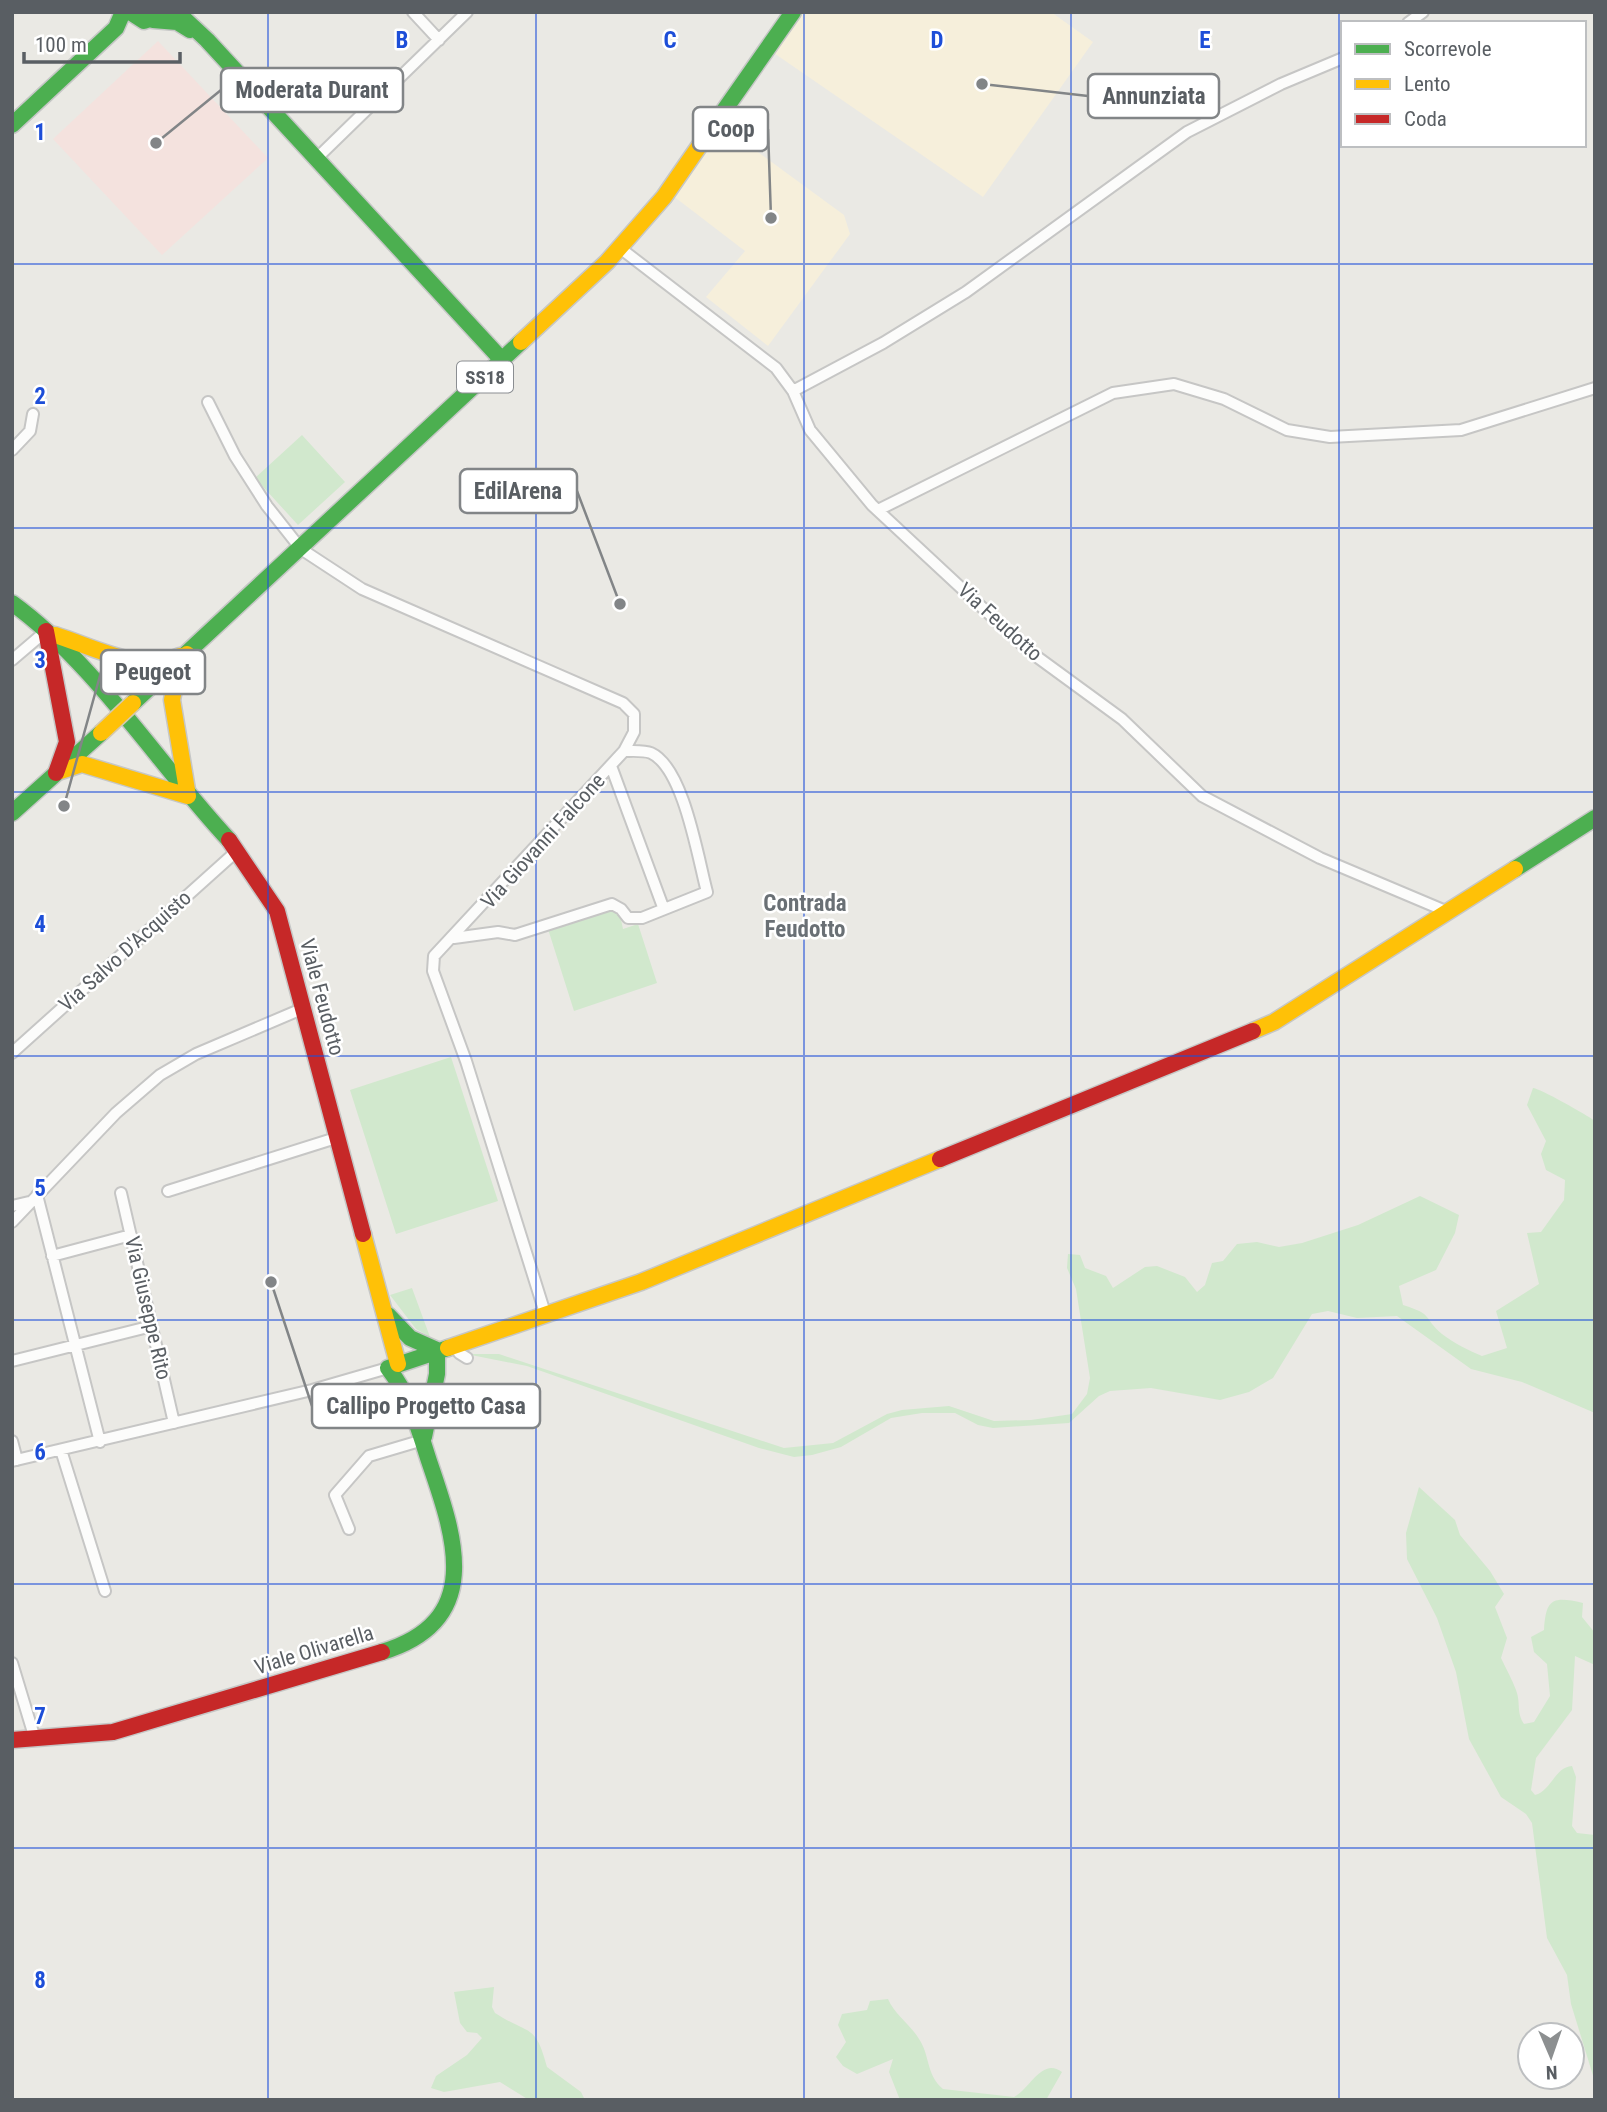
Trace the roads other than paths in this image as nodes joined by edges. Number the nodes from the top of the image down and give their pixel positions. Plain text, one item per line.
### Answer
1 (123, 12) edge
2 (177, 12) edge
3 (413, 12) edge
4 (467, 12) edge
5 (793, 12) edge
6 (148, 16) edge
7 (116, 28) junction
8 (207, 40) junction
9 (439, 40) junction
10 (1341, 59) edge
11 (12, 125) edge
12 (317, 158) junction
13 (620, 248) junction
14 (502, 360) junction
15 (1595, 388) edge
16 (793, 390) junction
17 (208, 402) dead end
18 (33, 414) dead end
19 (12, 450) edge
20 (878, 510) junction
21 (301, 549) junction
22 (12, 603) edge
23 (46, 631) junction
24 (188, 652) junction
25 (12, 660) edge
26 (624, 751) junction
27 (611, 766) junction
28 (56, 773) junction
29 (188, 796) junction
30 (12, 813) edge
31 (1595, 818) edge
32 (237, 849) junction
33 (663, 907) junction
34 (1448, 912) junction
35 (454, 938) junction
36 (304, 1008) junction
37 (12, 1053) edge
38 (339, 1137) junction
39 (168, 1191) dead end
40 (121, 1193) dead end
41 (33, 1199) junction
42 (12, 1206) edge
43 (12, 1222) edge
44 (131, 1235) junction
45 (52, 1256) junction
46 (545, 1313) junction
47 (388, 1319) junction
48 (152, 1326) junction
49 (456, 1343) junction
50 (75, 1346) junction
51 (437, 1350) junction
52 (467, 1358) dead end
53 (12, 1362) edge
54 (399, 1363) junction
55 (436, 1380) junction
56 (405, 1390) junction
57 (174, 1423) junction
58 (423, 1440) junction
59 (12, 1441) edge
60 (100, 1442) junction
61 (61, 1450) junction
62 (15, 1461) edge
63 (349, 1529) dead end
64 (105, 1591) dead end
65 (12, 1663) edge
66 (35, 1739) junction
67 (12, 1740) edge

1 - 7 street
2 - 8 street
3 - 9 street
4 - 9 street
5 - 13 street, SS18
6 - 7 street
6 - 8 street
7 - 11 street
8 - 12 street
9 - 12 street
10 - 16 street
12 - 14 street
13 - 14 street, SS18
13 - 16 street, Via Feudotto
14 - 21 street, SS18
15 - 20 street
16 - 20 street, Via Feudotto
17 - 21 street
18 - 19 street
20 - 34 street, Via Feudotto
21 - 24 street, SS18
21 - 26 street, Via Giovanni Falcone
22 - 23 street
23 - 24 street
23 - 25 street
23 - 28 street
23 - 29 street, Viale Feudotto
24 - 28 street, SS18, bridge
24 - 29 street
26 - 27 street, Via Giovanni Falcone
26 - 33 street
27 - 33 street
27 - 35 street, Via Giovanni Falcone
28 - 29 street
28 - 30 street, SS18
29 - 32 street, Viale Feudotto
31 - 34 street
32 - 36 street, Viale Feudotto
32 - 37 street, Via Salvo D'Acquisto
33 - 35 street
34 - 46 street
35 - 46 street, Via Giovanni Falcone
36 - 38 street, Viale Feudotto
36 - 41 street
38 - 39 street
38 - 47 street, Viale Feudotto
40 - 44 street, Via Giuseppe Rito
41 - 42 street
41 - 43 street
41 - 45 street
44 - 45 street
44 - 48 street, Via Giuseppe Rito
45 - 50 street
46 - 49 street
47 - 51 street
47 - 54 street, Viale Feudotto
48 - 50 street
48 - 57 street, Via Giuseppe Rito
49 - 51 street
49 - 52 street
50 - 53 street
50 - 60 street
51 - 54 street
51 - 55 street
54 - 56 street, Viale Olivarella
54 - 57 street
55 - 56 street
55 - 58 street
56 - 58 street, Viale Olivarella
57 - 60 street
58 - 63 street
58 - 66 street, Viale Olivarella
59 - 62 street
60 - 61 street
61 - 62 street
61 - 64 street
65 - 66 street
66 - 67 street, Viale Olivarella

